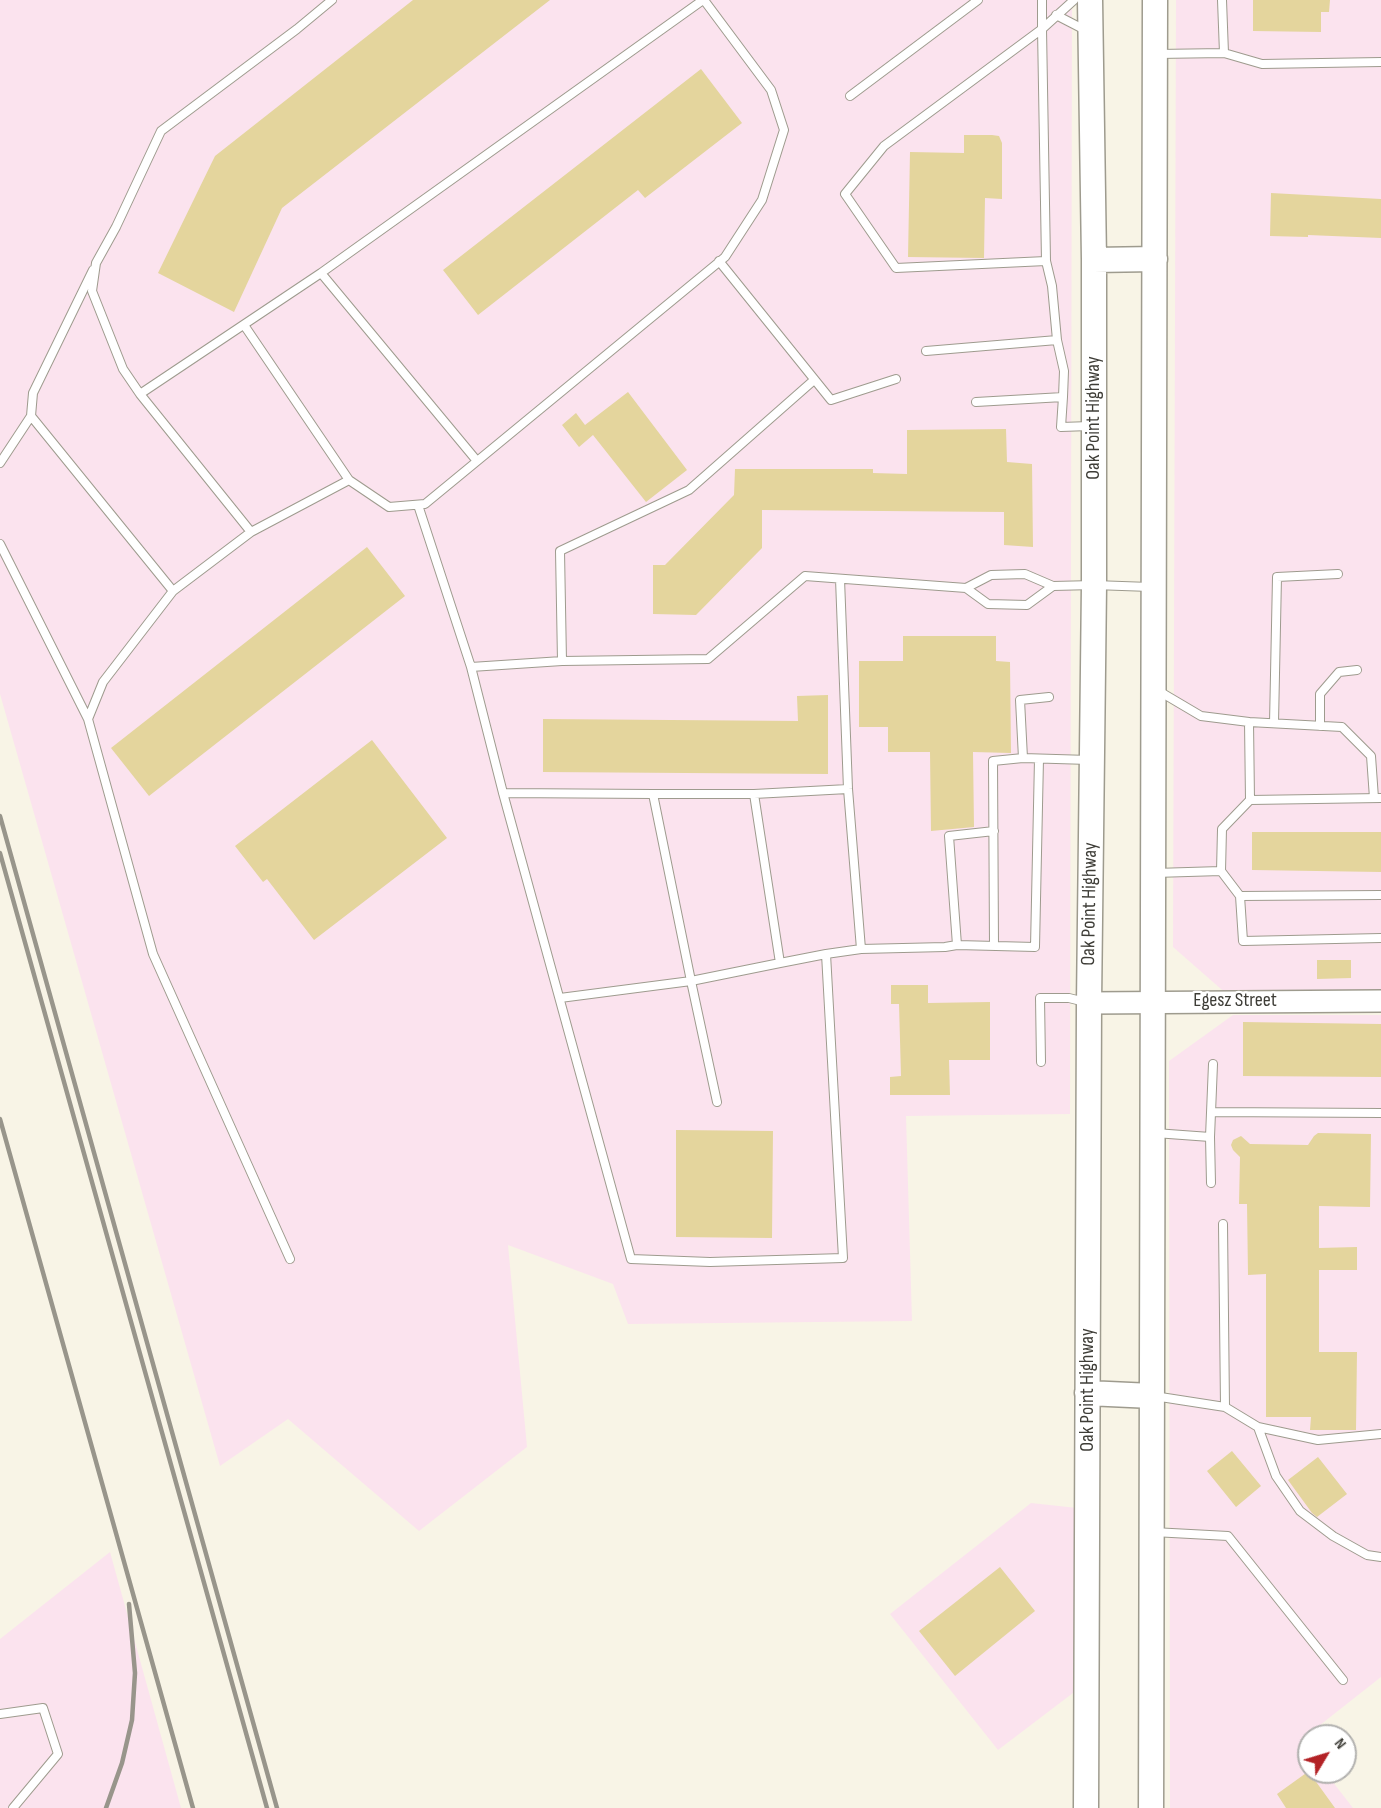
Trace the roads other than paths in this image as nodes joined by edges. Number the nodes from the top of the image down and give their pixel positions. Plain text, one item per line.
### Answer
1 (332, 0) edge
2 (704, 0) edge
3 (978, 0) edge
4 (1042, 0) edge
5 (1074, 0) edge
6 (1090, 0) edge
7 (1155, 0) edge
8 (1222, 0) edge
9 (1056, 15) junction
10 (1042, 29) junction
11 (1089, 32) junction
12 (1224, 53) junction
13 (1155, 54) junction
14 (1381, 62) edge
15 (850, 96) dead end
16 (1155, 259) junction
17 (1094, 260) junction
18 (719, 261) junction
19 (1046, 261) junction
20 (96, 264) junction
21 (321, 273) junction
22 (244, 325) junction
23 (1057, 340) junction
24 (926, 351) dead end
25 (896, 379) dead end
26 (814, 380) junction
27 (140, 394) junction
28 (1063, 397) junction
29 (976, 402) dead end
30 (31, 416) junction
31 (1094, 426) junction
32 (477, 461) junction
33 (0, 463) edge
34 (349, 480) junction
35 (418, 505) junction
36 (251, 532) junction
37 (0, 544) edge
38 (1338, 574) dead end
39 (840, 579) junction
40 (1094, 585) junction
41 (1053, 586) junction
42 (1155, 587) junction
43 (966, 588) junction
44 (173, 591) junction
45 (562, 661) junction
46 (471, 667) junction
47 (1357, 670) dead end
48 (1155, 688) junction
49 (1049, 697) dead end
50 (88, 718) junction
51 (1249, 722) junction
52 (1274, 723) junction
53 (1320, 726) junction
54 (1023, 758) junction
55 (1039, 759) junction
56 (1092, 760) junction
57 (848, 789) junction
58 (503, 793) junction
59 (653, 794) junction
60 (753, 794) junction
61 (1378, 798) edge
62 (1250, 800) junction
63 (994, 831) junction
64 (1221, 871) junction
65 (1153, 873) junction
66 (1381, 895) edge
67 (1240, 896) junction
68 (1381, 939) edge
69 (957, 945) junction
70 (994, 946) junction
71 (861, 949) junction
72 (826, 954) junction
73 (780, 963) junction
74 (691, 981) junction
75 (560, 998) junction
76 (1381, 1001) edge
77 (1154, 1003) junction
78 (1089, 1004) junction
79 (1041, 1062) dead end
80 (1213, 1064) dead end
81 (717, 1102) dead end
82 (1211, 1112) junction
83 (1381, 1113) edge
84 (1153, 1133) junction
85 (1210, 1137) junction
86 (1211, 1184) dead end
87 (1223, 1224) dead end
88 (290, 1258) dead end
89 (1088, 1393) junction
90 (1152, 1396) junction
91 (1225, 1407) junction
92 (1258, 1427) junction
93 (1381, 1434) edge
94 (1152, 1532) junction
95 (1381, 1557) edge
96 (1343, 1680) dead end
97 (0, 1714) edge
98 (13, 1808) edge
99 (1086, 1808) edge
100 (1151, 1808) edge

1 - 20 lane
2 - 18 lane
2 - 21 lane
3 - 15 lane
4 - 10 lane
5 - 9 lane
6 - 11 main road, Oak Point Highway
7 - 13 main road
8 - 12 lane
9 - 10 lane
9 - 11 lane
10 - 19 lane
10 - 19 lane
11 - 17 main road, Oak Point Highway
12 - 13 lane
12 - 14 lane
13 - 16 main road
16 - 17 main road
16 - 42 main road
17 - 31 main road, Oak Point Highway
18 - 26 lane
18 - 32 lane
19 - 23 lane
20 - 27 lane
20 - 30 lane
21 - 22 lane
21 - 32 lane
22 - 27 lane
22 - 34 lane
23 - 24 lane
23 - 28 lane
25 - 26 lane
26 - 45 lane
27 - 36 lane
28 - 29 lane
28 - 31 lane
30 - 33 lane
30 - 44 lane
31 - 40 main road, Oak Point Highway
32 - 35 lane
34 - 35 lane
34 - 36 lane
35 - 46 lane
36 - 44 lane
37 - 50 lane
38 - 52 lane
39 - 43 lane
39 - 45 lane
39 - 57 lane
40 - 41 lane
40 - 42 lane
40 - 56 main road, Oak Point Highway
41 - 43 lane
41 - 43 lane
42 - 48 main road
44 - 50 lane
45 - 46 lane
46 - 58 lane
47 - 53 lane
48 - 51 lane
48 - 65 main road
49 - 54 lane
50 - 88 lane
51 - 52 lane
51 - 62 lane
52 - 53 lane
53 - 61 lane
54 - 55 lane
54 - 63 lane
55 - 56 lane
55 - 70 lane
56 - 78 main road, Oak Point Highway
57 - 60 lane
57 - 71 lane
58 - 59 lane
58 - 75 lane
59 - 60 lane
59 - 74 lane
60 - 73 lane
61 - 62 lane
62 - 64 lane
63 - 69 lane
63 - 70 lane
64 - 65 lane
64 - 67 lane
65 - 77 main road
66 - 67 lane
67 - 68 lane
69 - 70 lane
69 - 71 lane
71 - 72 lane
72 - 73 lane
72 - 75 lane
73 - 74 lane
74 - 75 lane
74 - 81 lane
76 - 77 street, Egesz Street
77 - 78 street, Egesz Street
77 - 84 main road
78 - 79 lane
78 - 89 main road, Oak Point Highway
80 - 82 lane
82 - 83 lane
82 - 85 lane
84 - 85 lane
84 - 90 main road
85 - 86 lane
87 - 91 lane
89 - 90 main road
89 - 99 main road, Oak Point Highway
90 - 91 lane
90 - 94 main road
91 - 92 lane
92 - 93 lane
92 - 95 lane
94 - 96 lane
94 - 100 main road
97 - 98 lane

